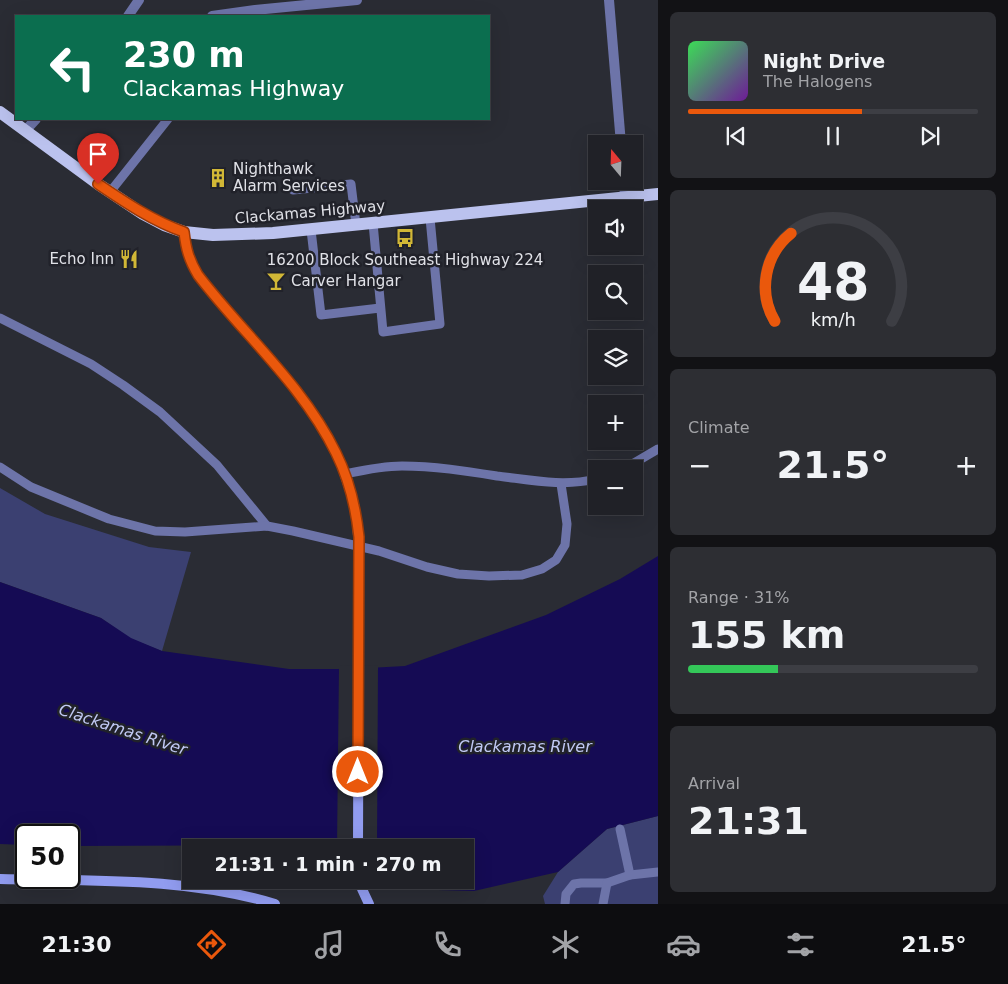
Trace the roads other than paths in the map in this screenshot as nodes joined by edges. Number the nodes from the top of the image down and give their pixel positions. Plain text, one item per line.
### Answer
1 (139, 0) edge
2 (357, 0) edge
3 (609, 0) edge
4 (129, 15) edge
5 (219, 15) edge
6 (0, 112) edge
7 (35, 120) edge
8 (167, 120) edge
9 (25, 131) junction
10 (620, 135) edge
11 (293, 190) dead end
12 (625, 190) edge
13 (110, 192) junction
14 (658, 194) edge
15 (625, 198) junction
16 (430, 218) junction
17 (373, 224) junction
18 (356, 225) junction
19 (311, 230) junction
20 (184, 232) junction
21 (380, 308) junction
22 (0, 319) edge
23 (658, 449) edge
24 (639, 460) edge
25 (0, 467) edge
26 (345, 474) junction
27 (588, 481) edge
28 (561, 484) junction
29 (267, 526) junction
30 (620, 829) dead end
31 (358, 839) edge
32 (658, 872) edge
33 (630, 875) junction
34 (0, 879) edge
35 (607, 883) junction
36 (362, 889) edge
37 (275, 904) edge
38 (369, 904) edge
39 (565, 904) edge
40 (603, 904) edge

1 - 4 street
2 - 5 street
3 - 10 street
6 - 9 main road, Clackamas Highway
7 - 9 street
8 - 13 lane
9 - 13 main road, Clackamas Highway
11 - 18 lane
12 - 15 street
13 - 20 main road, Clackamas Highway
14 - 15 main road, Clackamas Highway
15 - 16 main road, Clackamas Highway
16 - 17 main road, Clackamas Highway
16 - 21 lane
17 - 18 main road, Clackamas Highway
17 - 21 lane
18 - 19 main road, Clackamas Highway
19 - 20 main road, Clackamas Highway
19 - 21 lane
20 - 26 main road
22 - 29 lane
23 - 24 lane
25 - 29 lane
26 - 28 lane
26 - 31 main road, bridge
27 - 28 lane
28 - 29 lane
30 - 33 lane
32 - 33 lane
33 - 35 lane
34 - 37 main road
35 - 39 lane
35 - 40 lane
36 - 38 main road

